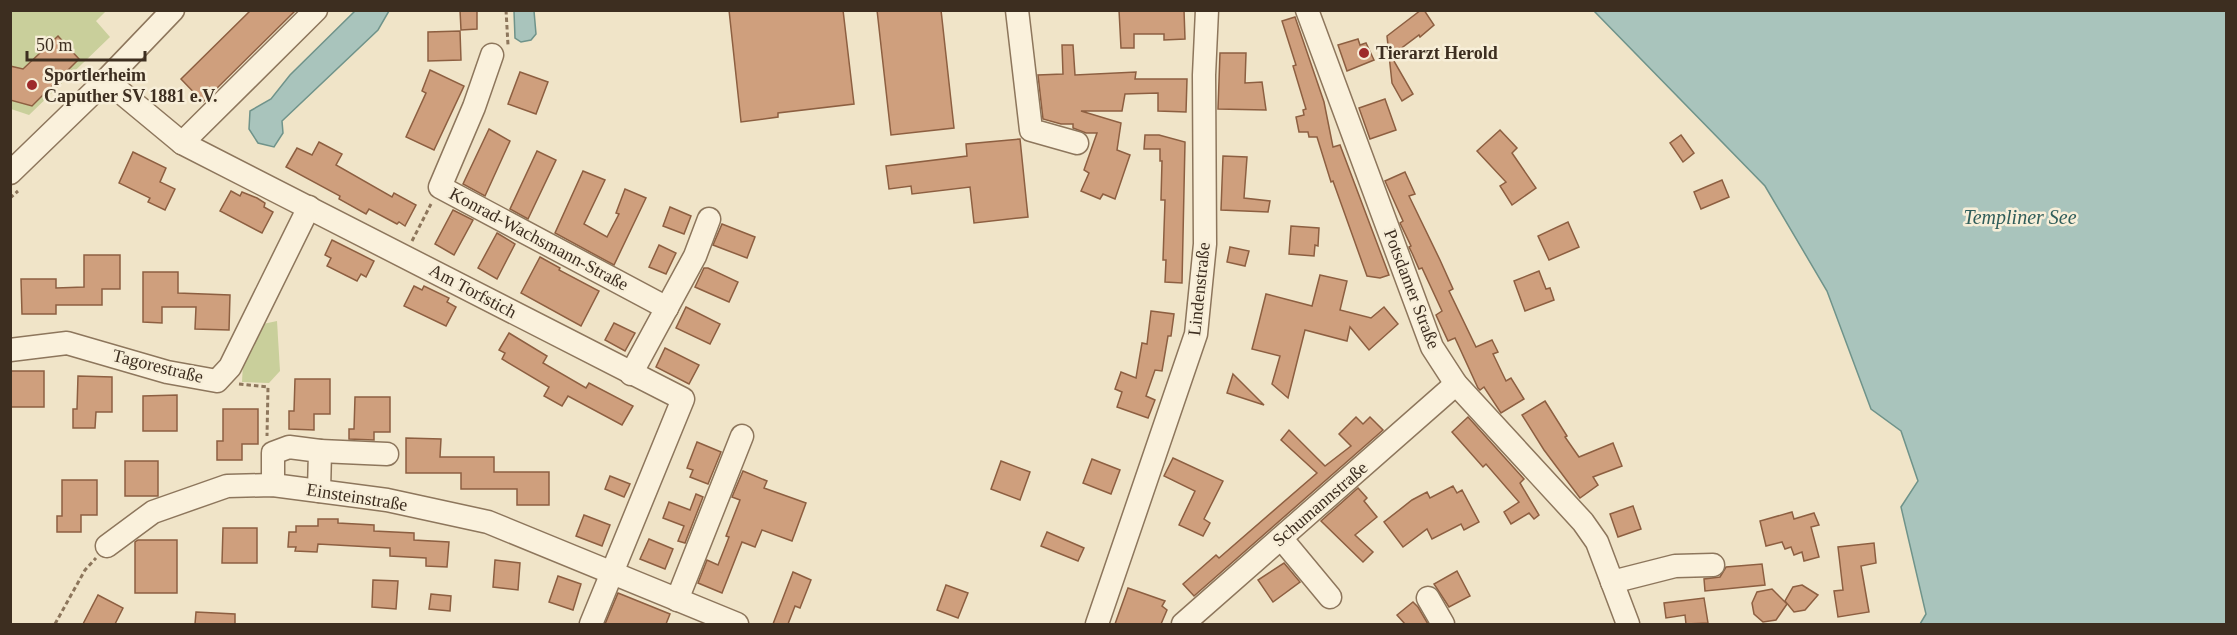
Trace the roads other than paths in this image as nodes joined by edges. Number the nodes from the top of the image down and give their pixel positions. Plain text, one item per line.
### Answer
1 (173, 10) edge
2 (316, 10) edge
3 (1017, 10) edge
4 (1207, 10) edge
5 (1307, 10) edge
6 (492, 55) road end
7 (106, 80) junction
8 (182, 142) junction
9 (1077, 143) dead end
10 (10, 173) edge
11 (309, 207) junction
12 (709, 219) dead end
13 (667, 308) junction
14 (10, 350) edge
15 (631, 374) junction
16 (1456, 384) junction
17 (742, 436) dead end
18 (320, 451) junction
19 (387, 454) dead end
20 (273, 485) junction
21 (319, 491) junction
22 (1281, 538) junction
23 (107, 546) road end
24 (1713, 565) dead end
25 (611, 573) junction
26 (1612, 582) junction
27 (1330, 597) dead end
28 (1428, 598) dead end
29 (677, 600) junction
30 (591, 624) edge
31 (737, 624) edge
32 (1096, 624) edge
33 (1183, 624) edge
34 (1443, 624) edge
35 (1628, 624) edge

1 - 7 street
2 - 8 street
3 - 9 street
4 - 32 street, Lindenstraße
5 - 16 street, Potsdamer Straße
6 - 13 street, Konrad-Wachsmann-Straße
7 - 8 street, Am Torfstich
7 - 10 street
8 - 11 street, Am Torfstich
11 - 14 street, Tagorestraße
11 - 15 street, Am Torfstich
12 - 13 street
13 - 15 street
15 - 25 street, Am Torfstich
16 - 22 street, Schumannstraße
16 - 26 street, Potsdamer Straße
17 - 29 street
18 - 19 street
18 - 20 street
18 - 21 street
20 - 21 street, Einsteinstraße
20 - 23 street, Einsteinstraße
21 - 25 street, Einsteinstraße
22 - 27 street
22 - 33 street, Schumannstraße
24 - 26 street
25 - 29 street, Einsteinstraße
25 - 30 street
26 - 35 street, Potsdamer Straße
28 - 34 street
29 - 31 street, Einsteinstraße

